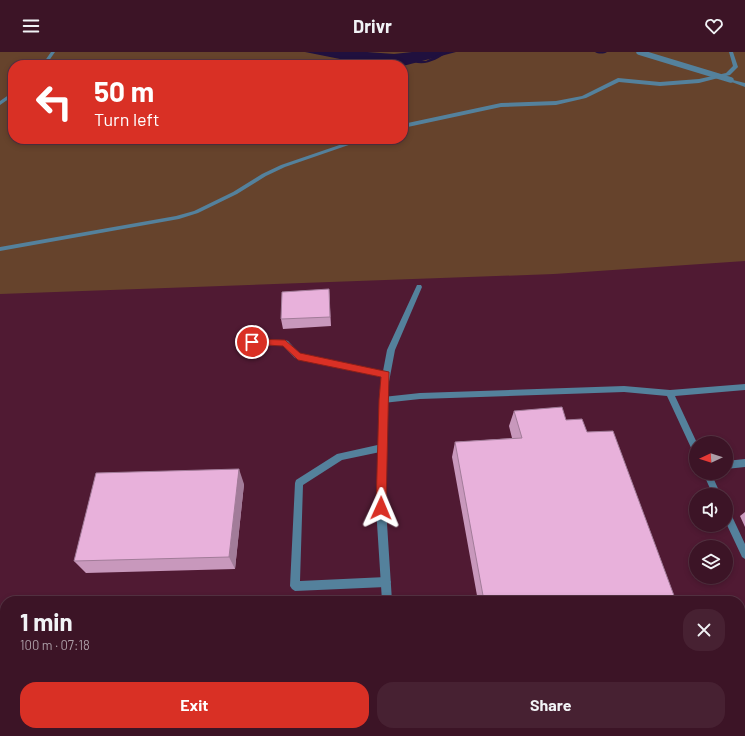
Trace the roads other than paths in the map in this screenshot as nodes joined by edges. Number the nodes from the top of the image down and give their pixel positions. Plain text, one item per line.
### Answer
1 (639, 52) edge
2 (731, 52) edge
3 (745, 85) edge
4 (408, 125) edge
5 (348, 144) edge
6 (0, 250) edge
7 (419, 287) dead end
8 (252, 342) dead end
9 (386, 375) junction
10 (745, 387) edge
11 (670, 394) junction
12 (383, 400) junction
13 (690, 436) edge
14 (382, 448) junction
15 (745, 463) edge
16 (733, 464) edge
17 (733, 528) edge
18 (745, 554) edge
19 (386, 582) junction
20 (387, 596) edge

1 - 3 street, bridge
2 - 4 street
5 - 6 street
7 - 9 street
8 - 9 street
9 - 12 street
10 - 11 street
11 - 12 street
11 - 13 street
12 - 14 street
14 - 19 street
14 - 19 street
15 - 16 street
17 - 18 street
19 - 20 street

